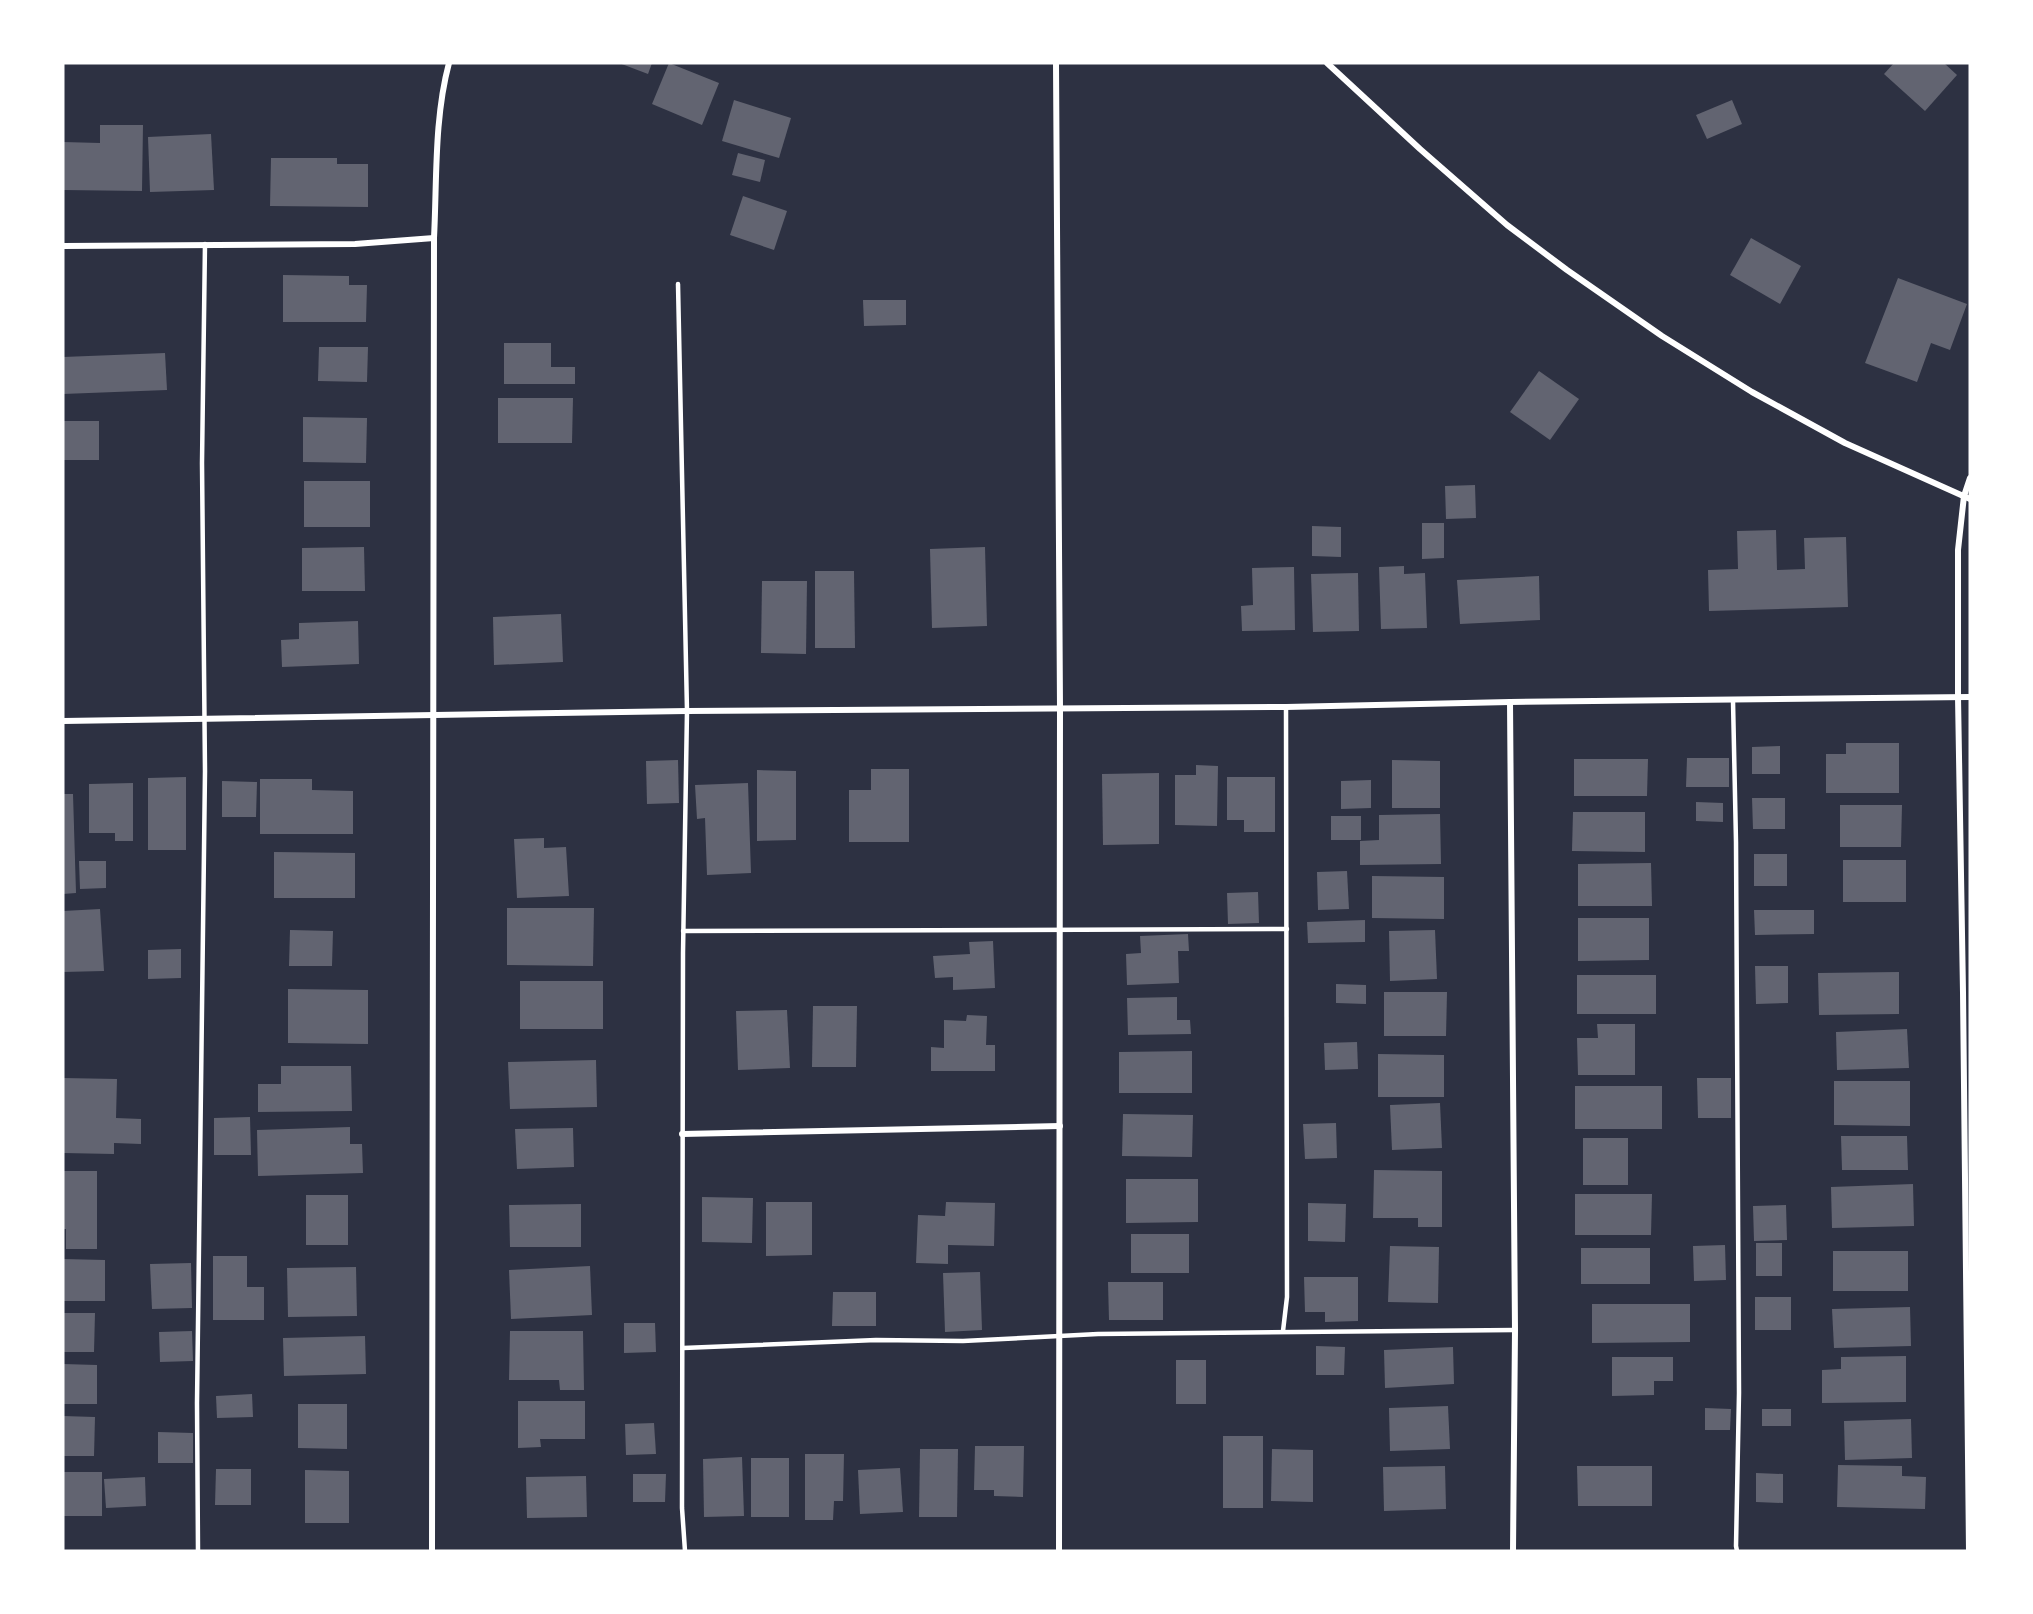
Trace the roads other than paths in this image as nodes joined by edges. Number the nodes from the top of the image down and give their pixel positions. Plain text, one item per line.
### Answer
1 (449, 63) edge
2 (1056, 63) edge
3 (1327, 63) edge
4 (434, 238) junction
5 (205, 244) junction
6 (63, 246) edge
7 (678, 284) dead end
8 (1970, 478) edge
9 (1967, 498) edge
10 (1958, 697) junction
11 (1970, 697) edge
12 (1733, 701) junction
13 (1510, 702) junction
14 (1286, 707) junction
15 (1060, 708) junction
16 (687, 711) junction
17 (432, 715) junction
18 (204, 718) junction
19 (63, 721) edge
20 (1287, 929) junction
21 (683, 931) junction
22 (1060, 931) junction
23 (1060, 1126) junction
24 (682, 1134) junction
25 (1515, 1330) junction
26 (1283, 1331) junction
27 (1060, 1336) junction
28 (683, 1348) junction
29 (198, 1551) edge
30 (432, 1551) edge
31 (685, 1551) edge
32 (1059, 1551) edge
33 (1513, 1551) edge
34 (1737, 1551) edge
35 (1969, 1551) edge

1 - 4 street
2 - 15 street
3 - 9 street
4 - 5 street
4 - 17 street
5 - 6 street
5 - 18 lane
7 - 16 lane
8 - 9 street
9 - 10 street
10 - 11 street
10 - 12 street
10 - 35 street
12 - 13 street
12 - 34 lane
13 - 14 street
13 - 25 street
14 - 15 street
14 - 20 lane
15 - 16 street
15 - 22 street
16 - 17 street
16 - 21 lane
17 - 18 street
17 - 30 street
18 - 19 street
18 - 29 lane
20 - 22 lane
20 - 26 lane
21 - 22 lane
21 - 24 lane
22 - 23 street
23 - 24 street
23 - 27 street
24 - 28 lane
25 - 26 lane
25 - 33 street
26 - 27 lane
27 - 28 lane
27 - 32 street
28 - 31 lane

